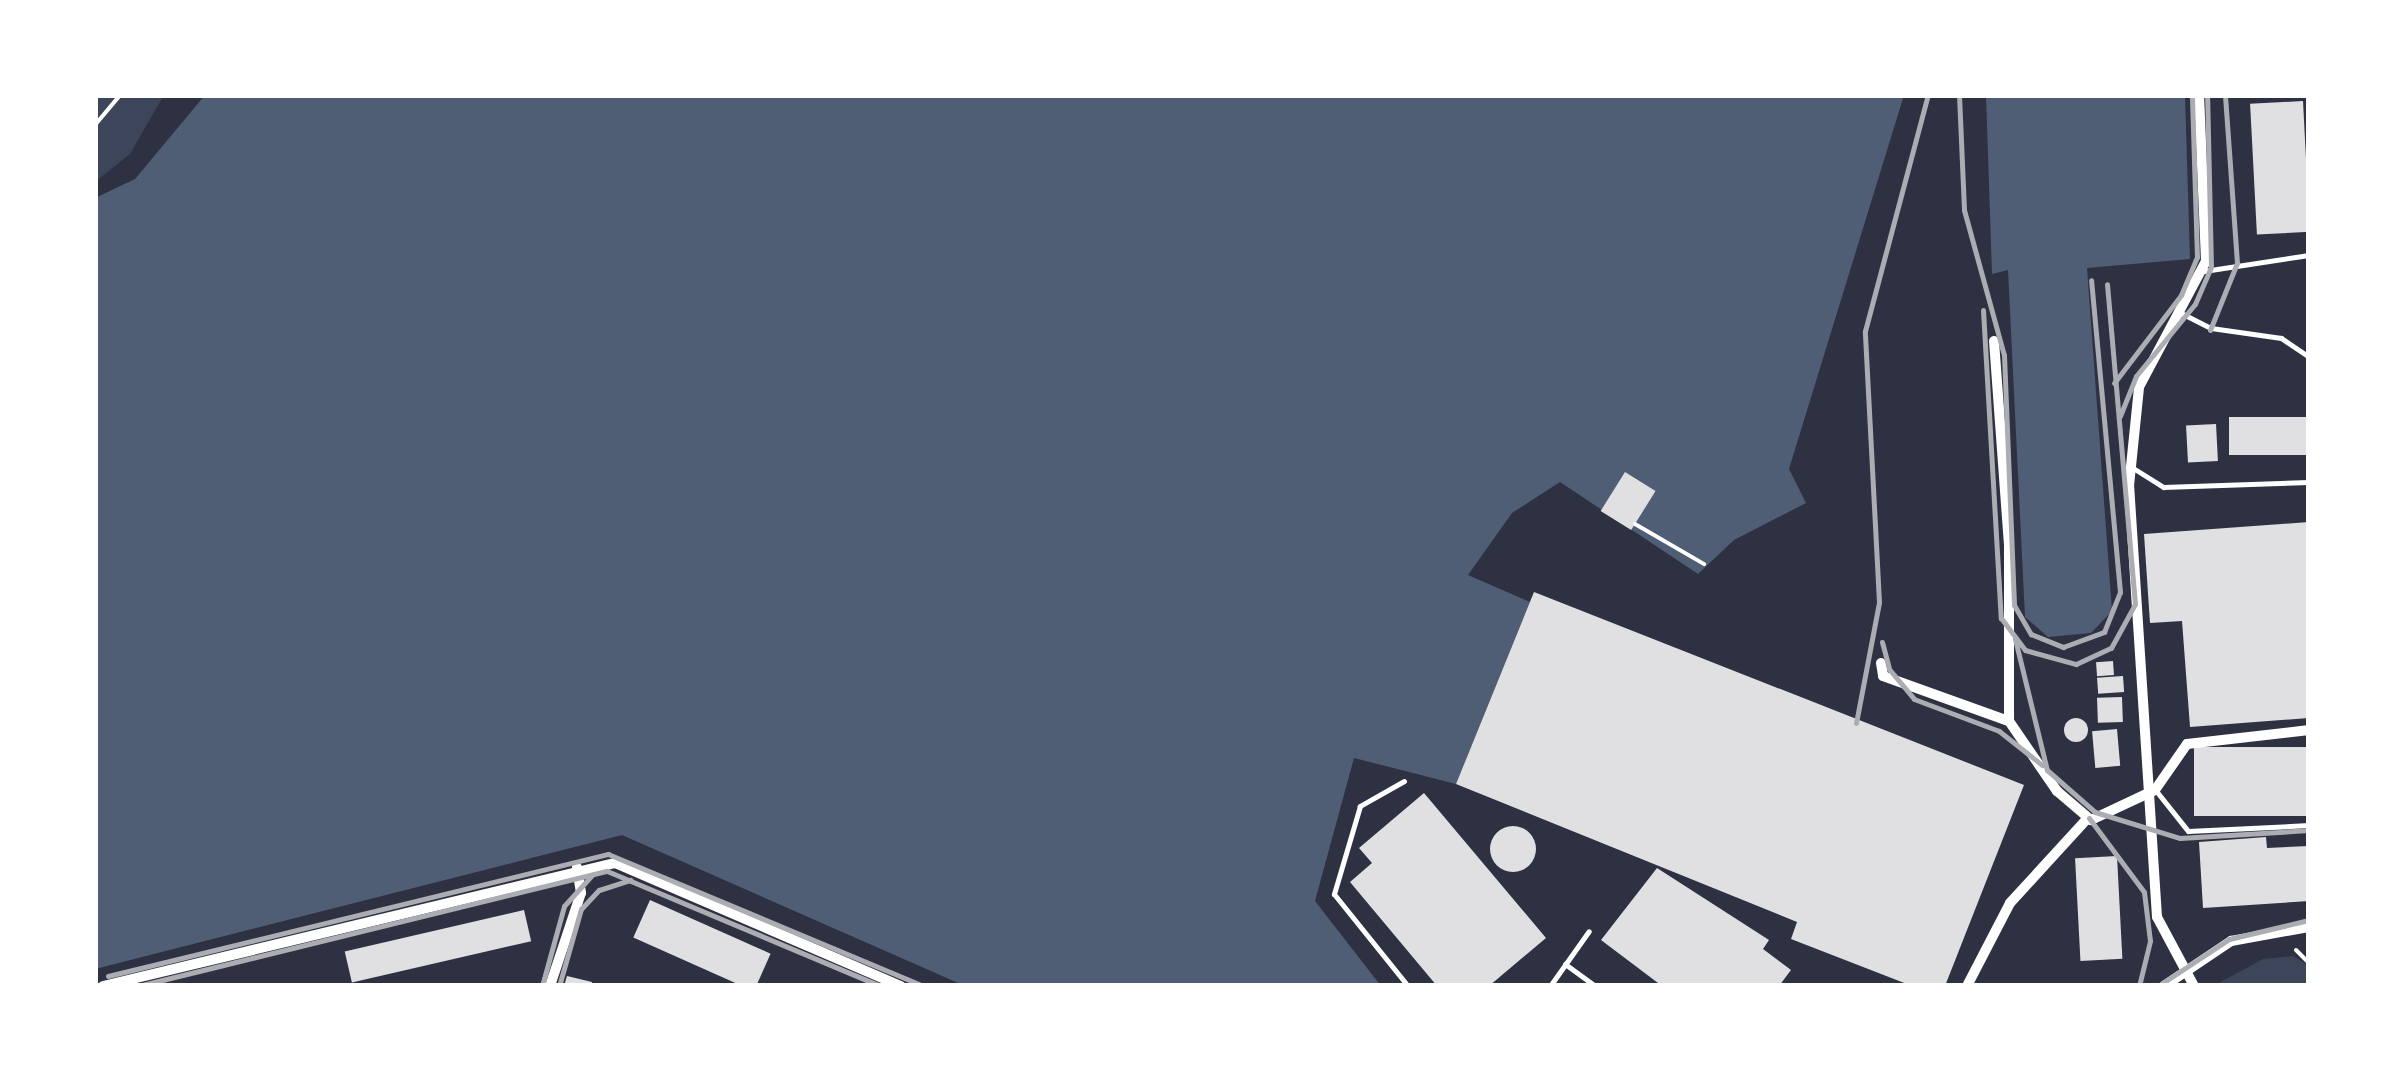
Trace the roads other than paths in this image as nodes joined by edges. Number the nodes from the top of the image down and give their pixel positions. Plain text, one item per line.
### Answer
1 (2199, 95) edge
2 (2309, 255) edge
3 (2203, 271) junction
4 (2179, 312) junction
5 (1994, 342) dead end
6 (2309, 357) edge
7 (2130, 460) junction
8 (2309, 482) edge
9 (1880, 663) dead end
10 (2009, 722) junction
11 (2309, 730) edge
12 (1404, 782) dead end
13 (2155, 790) junction
14 (2087, 820) junction
15 (2309, 825) edge
16 (577, 867) junction
17 (2309, 927) edge
18 (1589, 932) dead end
19 (1565, 964) junction
20 (2184, 968) junction
21 (103, 986) edge
22 (550, 986) edge
23 (902, 986) edge
24 (1408, 986) edge
25 (1550, 986) edge
26 (1595, 986) edge
27 (1966, 986) edge
28 (2164, 986) edge
29 (2194, 986) edge

1 - 3 street
2 - 3 lane
3 - 4 street
4 - 6 lane
4 - 7 street
5 - 10 street
7 - 8 lane
7 - 13 street
9 - 10 street
10 - 14 street
11 - 13 street
12 - 24 lane
13 - 14 street
13 - 15 lane
13 - 20 street
14 - 27 street
16 - 21 street
16 - 22 street
16 - 23 street
17 - 20 street
18 - 19 lane
19 - 25 lane
19 - 26 lane
20 - 28 street
20 - 29 street

